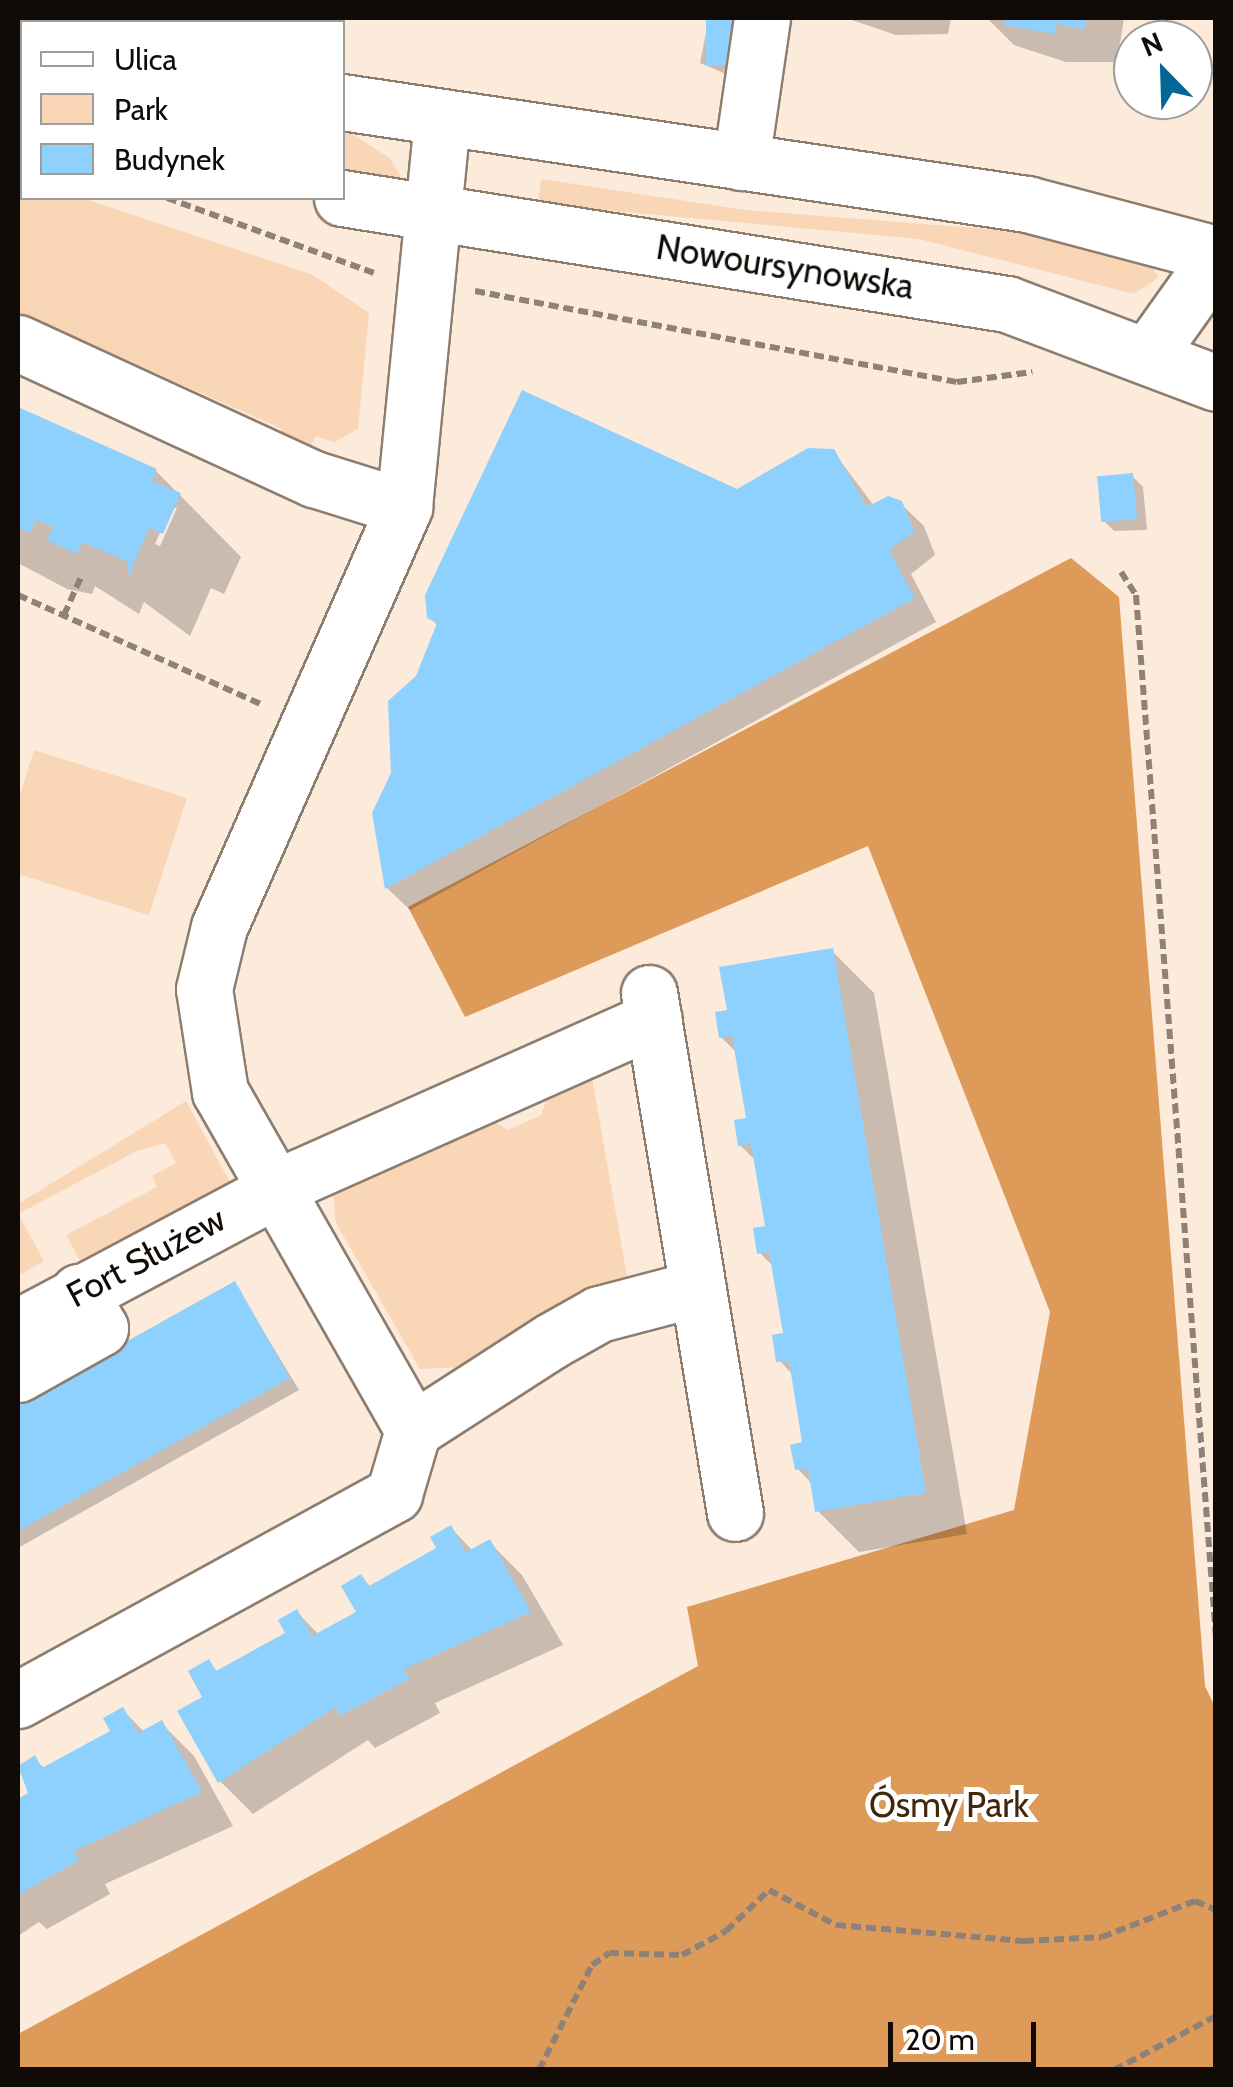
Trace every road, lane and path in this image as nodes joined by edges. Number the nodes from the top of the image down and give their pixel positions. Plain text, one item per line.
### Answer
1 (762, 18) edge
2 (345, 102) edge
3 (442, 118) junction
4 (741, 162) junction
5 (345, 199) edge
6 (173, 200) edge
7 (434, 216) junction
8 (1216, 257) edge
9 (389, 276) dead end
10 (470, 290) dead end
11 (18, 343) edge
12 (1150, 352) junction
13 (1046, 371) dead end
14 (1216, 383) edge
15 (404, 507) junction
16 (1121, 572) dead end
17 (81, 577) dead end
18 (18, 595) edge
19 (64, 615) junction
20 (268, 708) dead end
21 (274, 1189) junction
22 (698, 1288) junction
23 (79, 1292) junction
24 (18, 1326) edge
25 (18, 1374) edge
26 (413, 1430) junction
27 (735, 1513) dead end
28 (1216, 1638) edge
29 (18, 1700) edge
30 (1216, 1910) edge
31 (1216, 2016) edge
32 (539, 2070) edge
33 (1114, 2070) edge

1 - 4 street
2 - 3 street
3 - 4 street
3 - 7 street
4 - 8 street
5 - 7 street, Nowoursynowska
6 - 9 path
7 - 12 street, Nowoursynowska
7 - 15 street
8 - 12 street
10 - 13 path
11 - 15 street
12 - 14 street, Nowoursynowska
15 - 21 street
16 - 28 path
17 - 19 path
18 - 19 path
19 - 20 path
21 - 22 street, Fort Służew
21 - 23 street, Fort Służew
21 - 26 street
22 - 26 street
22 - 27 street
23 - 24 street, Fort Służew
23 - 25 street
26 - 29 street
30 - 32 path
31 - 33 path

